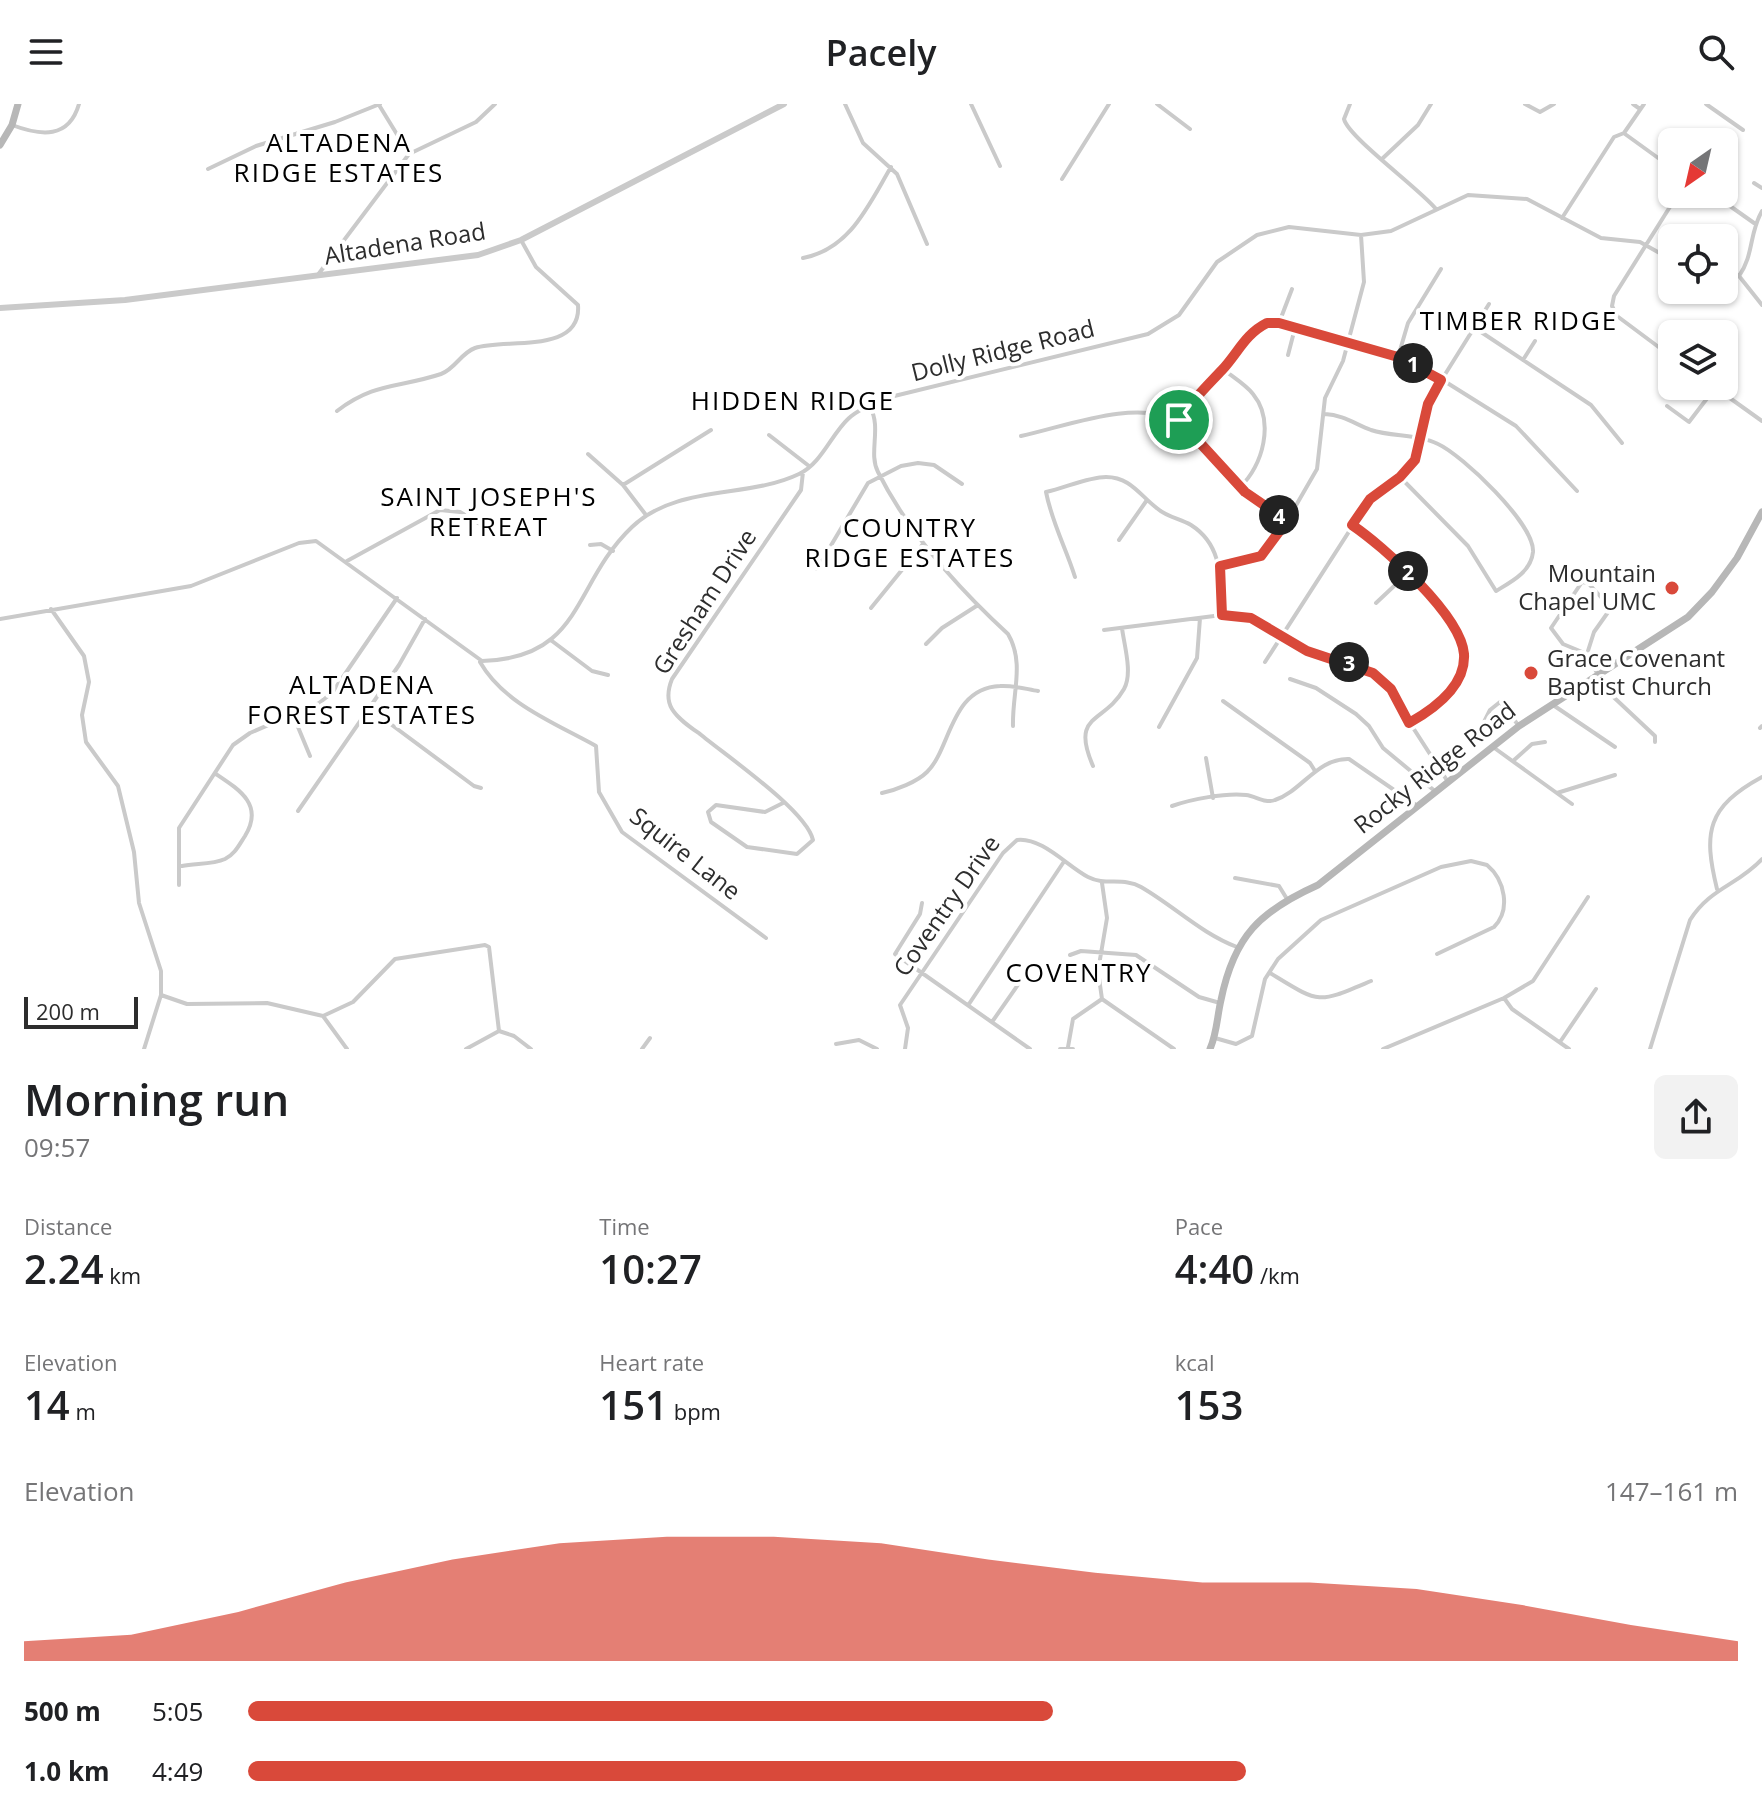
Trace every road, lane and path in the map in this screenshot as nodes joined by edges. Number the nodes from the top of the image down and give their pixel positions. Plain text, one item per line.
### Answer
1 (18, 104) edge
2 (79, 104) edge
3 (379, 104) edge
4 (495, 104) edge
5 (784, 104) edge
6 (845, 104) edge
7 (971, 104) edge
8 (1109, 104) edge
9 (1157, 104) edge
10 (1350, 104) edge
11 (1431, 104) edge
12 (1525, 104) edge
13 (1554, 104) edge
14 (1633, 104) edge
15 (1706, 104) edge
16 (1642, 107) edge
17 (12, 125) junction
18 (1190, 129) dead end
19 (1743, 130) dead end
20 (1624, 133) junction
21 (0, 145) edge
22 (409, 154) junction
23 (1383, 158) junction
24 (1658, 158) edge
25 (1000, 166) dead end
26 (891, 167) junction
27 (208, 169) dead end
28 (1062, 179) dead end
29 (1754, 183) dead end
30 (1762, 188) edge
31 (1669, 208) edge
32 (1733, 208) edge
33 (1436, 209) junction
34 (1762, 211) edge
35 (1562, 218) junction
36 (1754, 223) junction
37 (1361, 235) junction
38 (521, 240) junction
39 (927, 244) dead end
40 (1646, 245) junction
41 (1658, 252) edge
42 (803, 258) dead end
43 (1441, 269) dead end
44 (1739, 276) joint
45 (317, 277) junction
46 (1292, 289) dead end
47 (1489, 304) dead end
48 (1762, 305) edge
49 (0, 308) edge
50 (1279, 323) junction
51 (1295, 328) junction
52 (1475, 328) junction
53 (1535, 341) dead end
54 (1348, 344) junction
55 (1658, 347) edge
56 (1288, 355) dead end
57 (1398, 357) junction
58 (1523, 360) junction
59 (1223, 369) junction
60 (1441, 380) junction
61 (1705, 400) edge
62 (1732, 400) edge
63 (1667, 406) dead end
64 (870, 407) junction
65 (337, 411) dead end
66 (1325, 414) junction
67 (1179, 420) junction
68 (1762, 421) edge
69 (711, 430) dead end
70 (769, 435) dead end
71 (1021, 436) dead end
72 (1421, 439) junction
73 (1622, 443) dead end
74 (588, 454) dead end
75 (809, 466) junction
76 (803, 472) junction
77 (881, 477) junction
78 (1400, 477) junction
79 (962, 484) dead end
80 (623, 485) junction
81 (1240, 487) junction
82 (1577, 491) dead end
83 (1147, 500) junction
84 (1762, 512) edge
85 (646, 515) junction
86 (1287, 521) junction
87 (480, 524) dead end
88 (1352, 525) junction
89 (1758, 529) edge
90 (1119, 540) dead end
91 (923, 544) junction
92 (590, 545) dead end
93 (613, 551) junction
94 (347, 561) junction
95 (1220, 566) junction
96 (817, 569) dead end
97 (1409, 572) junction
98 (1075, 577) dead end
99 (397, 598) junction
100 (1376, 603) dead end
101 (978, 605) junction
102 (871, 608) dead end
103 (51, 609) junction
104 (1222, 615) junction
105 (1200, 618) junction
106 (0, 619) edge
107 (425, 619) junction
108 (1122, 628) junction
109 (1104, 630) dead end
110 (1281, 637) junction
111 (552, 641) junction
112 (926, 644) dead end
113 (1587, 654) junction
114 (477, 658) junction
115 (1265, 662) dead end
116 (608, 675) dead end
117 (1597, 676) junction
118 (1290, 679) dead end
119 (1015, 687) junction
120 (1038, 691) dead end
121 (1223, 701) dead end
122 (1551, 704) junction
123 (369, 708) junction
124 (293, 715) junction
125 (1409, 723) junction
126 (1483, 724) dead end
127 (1013, 726) dead end
128 (1519, 726) junction
129 (1159, 727) dead end
130 (1545, 742) dead end
131 (1655, 742) dead end
132 (1491, 746) junction
133 (1615, 747) dead end
134 (310, 756) dead end
135 (1206, 758) dead end
136 (1513, 761) junction
137 (1093, 766) dead end
138 (1315, 771) junction
139 (216, 774) junction
140 (1615, 775) dead end
141 (1762, 777) edge
142 (1448, 782) junction
143 (481, 788) dead end
144 (1436, 792) junction
145 (882, 793) dead end
146 (1557, 793) junction
147 (1213, 798) junction
148 (783, 803) junction
149 (1572, 804) dead end
150 (1172, 806) dead end
151 (1418, 806) junction
152 (298, 811) dead end
153 (1762, 859) edge
154 (1063, 863) junction
155 (182, 866) junction
156 (1235, 878) dead end
157 (1102, 883) junction
158 (179, 885) dead end
159 (1717, 889) junction
160 (1588, 897) dead end
161 (1287, 899) junction
162 (922, 903) dead end
163 (766, 938) dead end
164 (1237, 947) junction
165 (1437, 954) dead end
166 (1070, 955) dead end
167 (1102, 955) junction
168 (1031, 966) dead end
169 (1270, 973) junction
170 (921, 974) junction
171 (1371, 981) dead end
172 (1596, 989) dead end
173 (161, 995) junction
174 (1504, 998) junction
175 (1102, 999) junction
176 (1220, 1003) junction
177 (968, 1005) junction
178 (323, 1016) junction
179 (992, 1022) junction
180 (499, 1031) junction
181 (650, 1038) dead end
182 (1215, 1038) junction
183 (1560, 1042) junction
184 (836, 1044) dead end
185 (1070, 1048) edge
186 (144, 1049) edge
187 (347, 1049) edge
188 (466, 1049) edge
189 (531, 1049) edge
190 (642, 1049) edge
191 (877, 1049) edge
192 (905, 1049) edge
193 (1030, 1049) edge
194 (1060, 1049) edge
195 (1174, 1049) edge
196 (1210, 1049) edge
197 (1383, 1049) edge
198 (1569, 1049) edge
199 (1650, 1049) edge

1 - 17 main road
2 - 17 street
3 - 22 street
3 - 27 street
4 - 22 street
5 - 38 street, Altadena Road
6 - 26 street
7 - 25 street
8 - 28 street
9 - 18 street
10 - 23 street
11 - 23 street
12 - 13 street
14 - 16 street
15 - 19 street
16 - 20 street
17 - 21 main road
20 - 24 street
20 - 35 street
22 - 45 street
23 - 33 street
26 - 39 street
26 - 42 street
29 - 30 street
31 - 40 street
32 - 36 street
33 - 35 street, Dolly Ridge Road
33 - 37 street, Dolly Ridge Road
34 - 36 street
35 - 40 street, Dolly Ridge Road
36 - 44 street
37 - 54 street
37 - 64 street, Dolly Ridge Road
38 - 45 street, Altadena Road
38 - 65 street
40 - 41 street, Dolly Ridge Road
40 - 55 street
43 - 57 street
44 - 48 street
45 - 49 street, Altadena Road
46 - 50 street
47 - 52 street
50 - 51 street
50 - 59 street
51 - 54 street
51 - 56 street
52 - 58 street
52 - 60 street
53 - 58 street
54 - 57 street
54 - 66 street
57 - 60 street
58 - 73 street
59 - 67 street
59 - 81 street
60 - 72 street
60 - 82 street
61 - 63 street
62 - 68 street
64 - 75 street, Dolly Ridge Road
64 - 77 street
66 - 72 street
66 - 86 street
67 - 71 street
67 - 81 street
69 - 80 street
70 - 75 street
72 - 78 street
72 - 78 street
74 - 80 street
75 - 76 street, Dolly Ridge Road
76 - 85 street, Dolly Ridge Road
76 - 148 street, Gresham Drive
77 - 79 street
77 - 91 street
77 - 96 street
78 - 88 street
80 - 85 street
81 - 86 street
83 - 90 street
83 - 95 street
83 - 98 street
84 - 89 main road, Rocky Ridge Road
85 - 93 street, Dolly Ridge Road
86 - 95 street
87 - 94 street
88 - 97 street
88 - 110 street
89 - 117 main road, Rocky Ridge Road
91 - 101 street
91 - 102 street
92 - 93 street
93 - 111 street, Dolly Ridge Road
94 - 99 street
94 - 103 street
95 - 104 street
97 - 100 street
97 - 125 street
99 - 107 street
99 - 124 street
101 - 112 street
101 - 119 street
103 - 106 street
103 - 173 street
104 - 105 street
104 - 110 street
105 - 108 street
105 - 129 street
107 - 114 street
107 - 123 street
108 - 109 street
108 - 137 street
110 - 115 street
110 - 125 street
111 - 114 street, Dolly Ridge Road
111 - 116 street
113 - 113 street
113 - 117 street
114 - 163 street, Squire Lane
117 - 122 main road, Rocky Ridge Road
117 - 131 street
118 - 144 street
119 - 120 street
119 - 127 street
119 - 145 street
121 - 138 street
122 - 128 main road, Rocky Ridge Road
122 - 133 street
123 - 143 street
123 - 152 street
124 - 134 street
124 - 139 street
125 - 142 street
126 - 128 street
128 - 132 main road, Rocky Ridge Road
130 - 136 street
132 - 136 street
132 - 142 main road, Rocky Ridge Road
135 - 147 street
136 - 146 street
138 - 147 street
138 - 151 street
139 - 155 street
139 - 155 street
140 - 146 street
141 - 159 street
142 - 144 main road, Rocky Ridge Road
144 - 151 main road, Rocky Ridge Road
146 - 149 street
147 - 150 street
148 - 148 street, Gresham Drive
151 - 161 main road, Rocky Ridge Road
153 - 159 street
154 - 157 street, Coventry Drive
154 - 170 street, Coventry Drive
154 - 177 street
155 - 158 street
156 - 161 street
157 - 164 street, Coventry Drive
157 - 167 street
159 - 199 street
160 - 174 street
161 - 164 main road, Rocky Ridge Road
162 - 170 street
164 - 176 main road, Rocky Ridge Road
165 - 169 street
166 - 167 street
167 - 175 street
167 - 176 street
168 - 179 street
169 - 171 street
169 - 182 street
170 - 177 street
170 - 192 street, Coventry Drive
172 - 183 street
173 - 178 street
173 - 186 street
174 - 183 street
174 - 197 street
175 - 185 street
175 - 195 street
176 - 182 main road, Rocky Ridge Road
177 - 179 street
178 - 180 street
178 - 187 street
179 - 193 street
180 - 188 street
180 - 189 street
181 - 190 street
182 - 196 main road, Rocky Ridge Road
183 - 198 street
184 - 191 street
185 - 194 street

